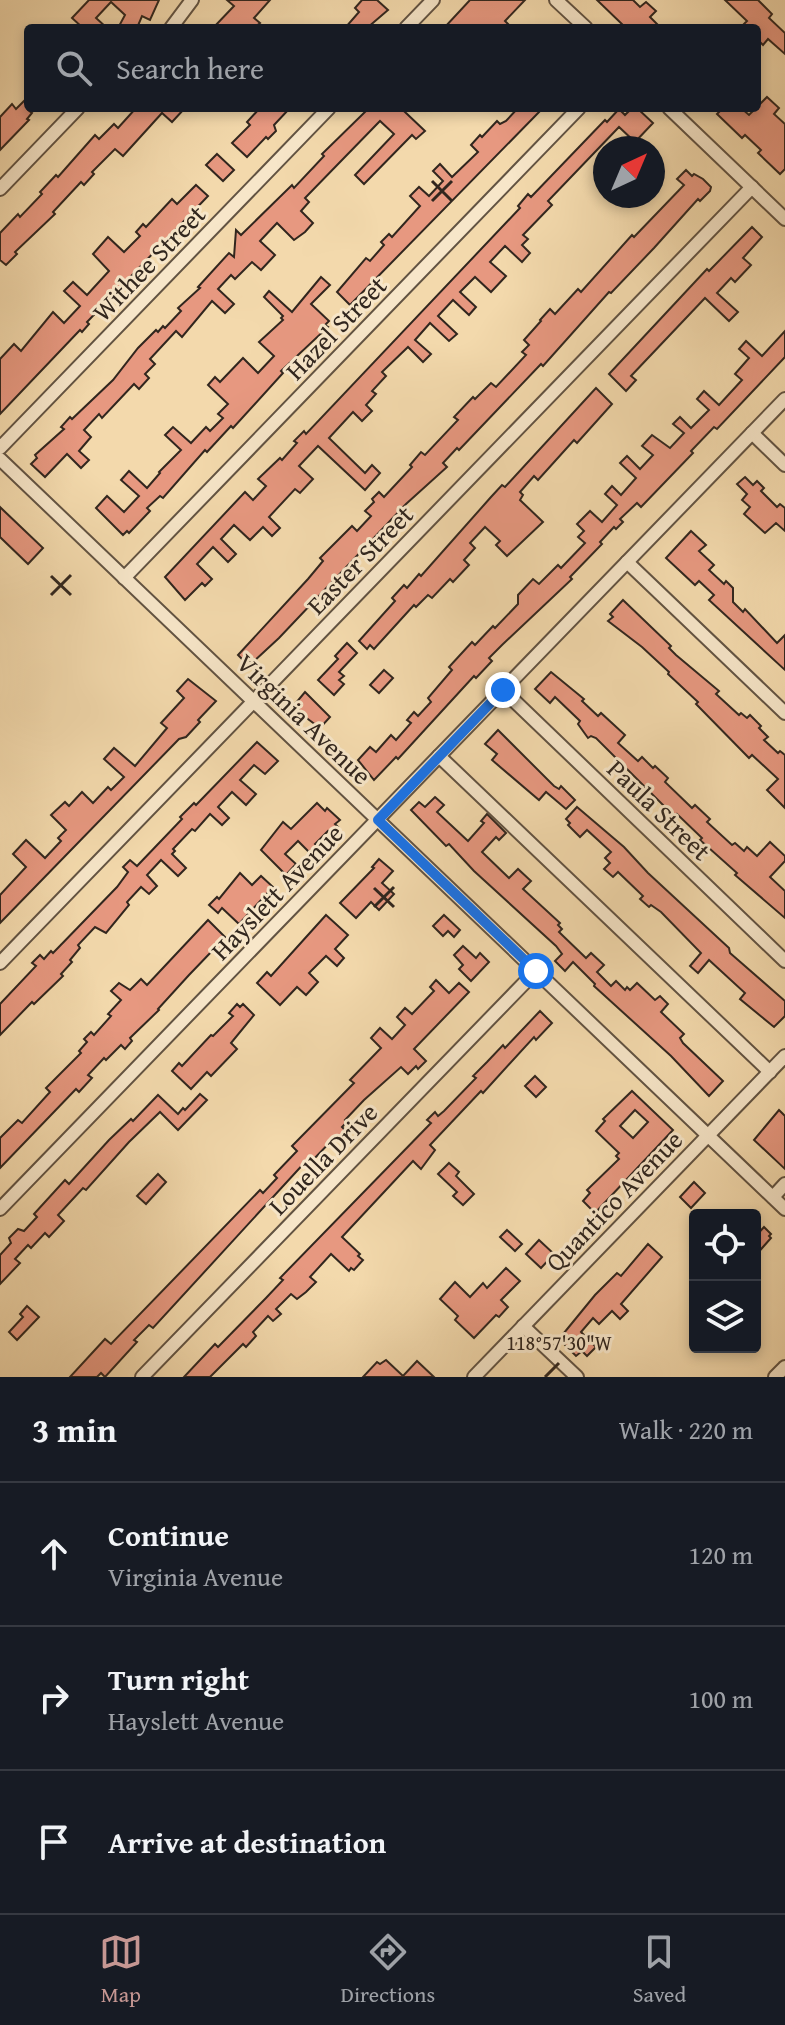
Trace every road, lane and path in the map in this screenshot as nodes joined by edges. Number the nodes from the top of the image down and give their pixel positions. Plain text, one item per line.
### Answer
1 (192, 0) edge
2 (433, 0) edge
3 (556, 0) edge
4 (174, 24) edge
5 (410, 24) edge
6 (582, 24) edge
7 (74, 112) edge
8 (325, 112) edge
9 (575, 112) edge
10 (673, 112) edge
11 (752, 187) junction
12 (0, 189) edge
13 (785, 219) edge
14 (785, 399) edge
15 (752, 433) junction
16 (0, 448) edge
17 (0, 459) edge
18 (785, 465) edge
19 (627, 562) junction
20 (124, 578) junction
21 (503, 690) junction
22 (254, 702) junction
23 (785, 713) edge
24 (439, 756) junction
25 (378, 820) junction
26 (785, 961) edge
27 (0, 963) edge
28 (536, 971) junction
29 (785, 1056) edge
30 (770, 1072) junction
31 (708, 1136) junction
32 (785, 1184) edge
33 (773, 1197) junction
34 (0, 1209) edge
35 (785, 1209) edge
36 (523, 1326) junction
37 (785, 1367) edge
38 (142, 1377) edge
39 (474, 1377) edge
40 (577, 1377) edge
41 (775, 1377) edge

1 - 4 street
2 - 5 street
3 - 6 street
7 - 12 street
8 - 16 street, Withee Street
9 - 20 street, Hazel Street
10 - 11 street
11 - 13 street
11 - 22 street, Easter Street
14 - 15 street, Hayslett Avenue
15 - 18 street
15 - 19 street, Hayslett Avenue
17 - 20 street, Virginia Avenue
19 - 21 street, Hayslett Avenue
19 - 23 street
20 - 22 street, Virginia Avenue
21 - 24 street, Hayslett Avenue
21 - 26 street, Paula Street
22 - 25 street, Virginia Avenue
22 - 27 street, Easter Street
24 - 25 street, Hayslett Avenue
24 - 30 street
25 - 28 street, Virginia Avenue
25 - 34 street, Hayslett Avenue
28 - 31 street, Virginia Avenue
28 - 38 street, Louella Drive
29 - 30 street, Quantico Avenue
30 - 31 street, Quantico Avenue
31 - 33 street, Virginia Avenue
31 - 36 street, Quantico Avenue
32 - 33 street
33 - 35 street, Virginia Avenue
36 - 39 street, Quantico Avenue
36 - 40 street
37 - 41 street

